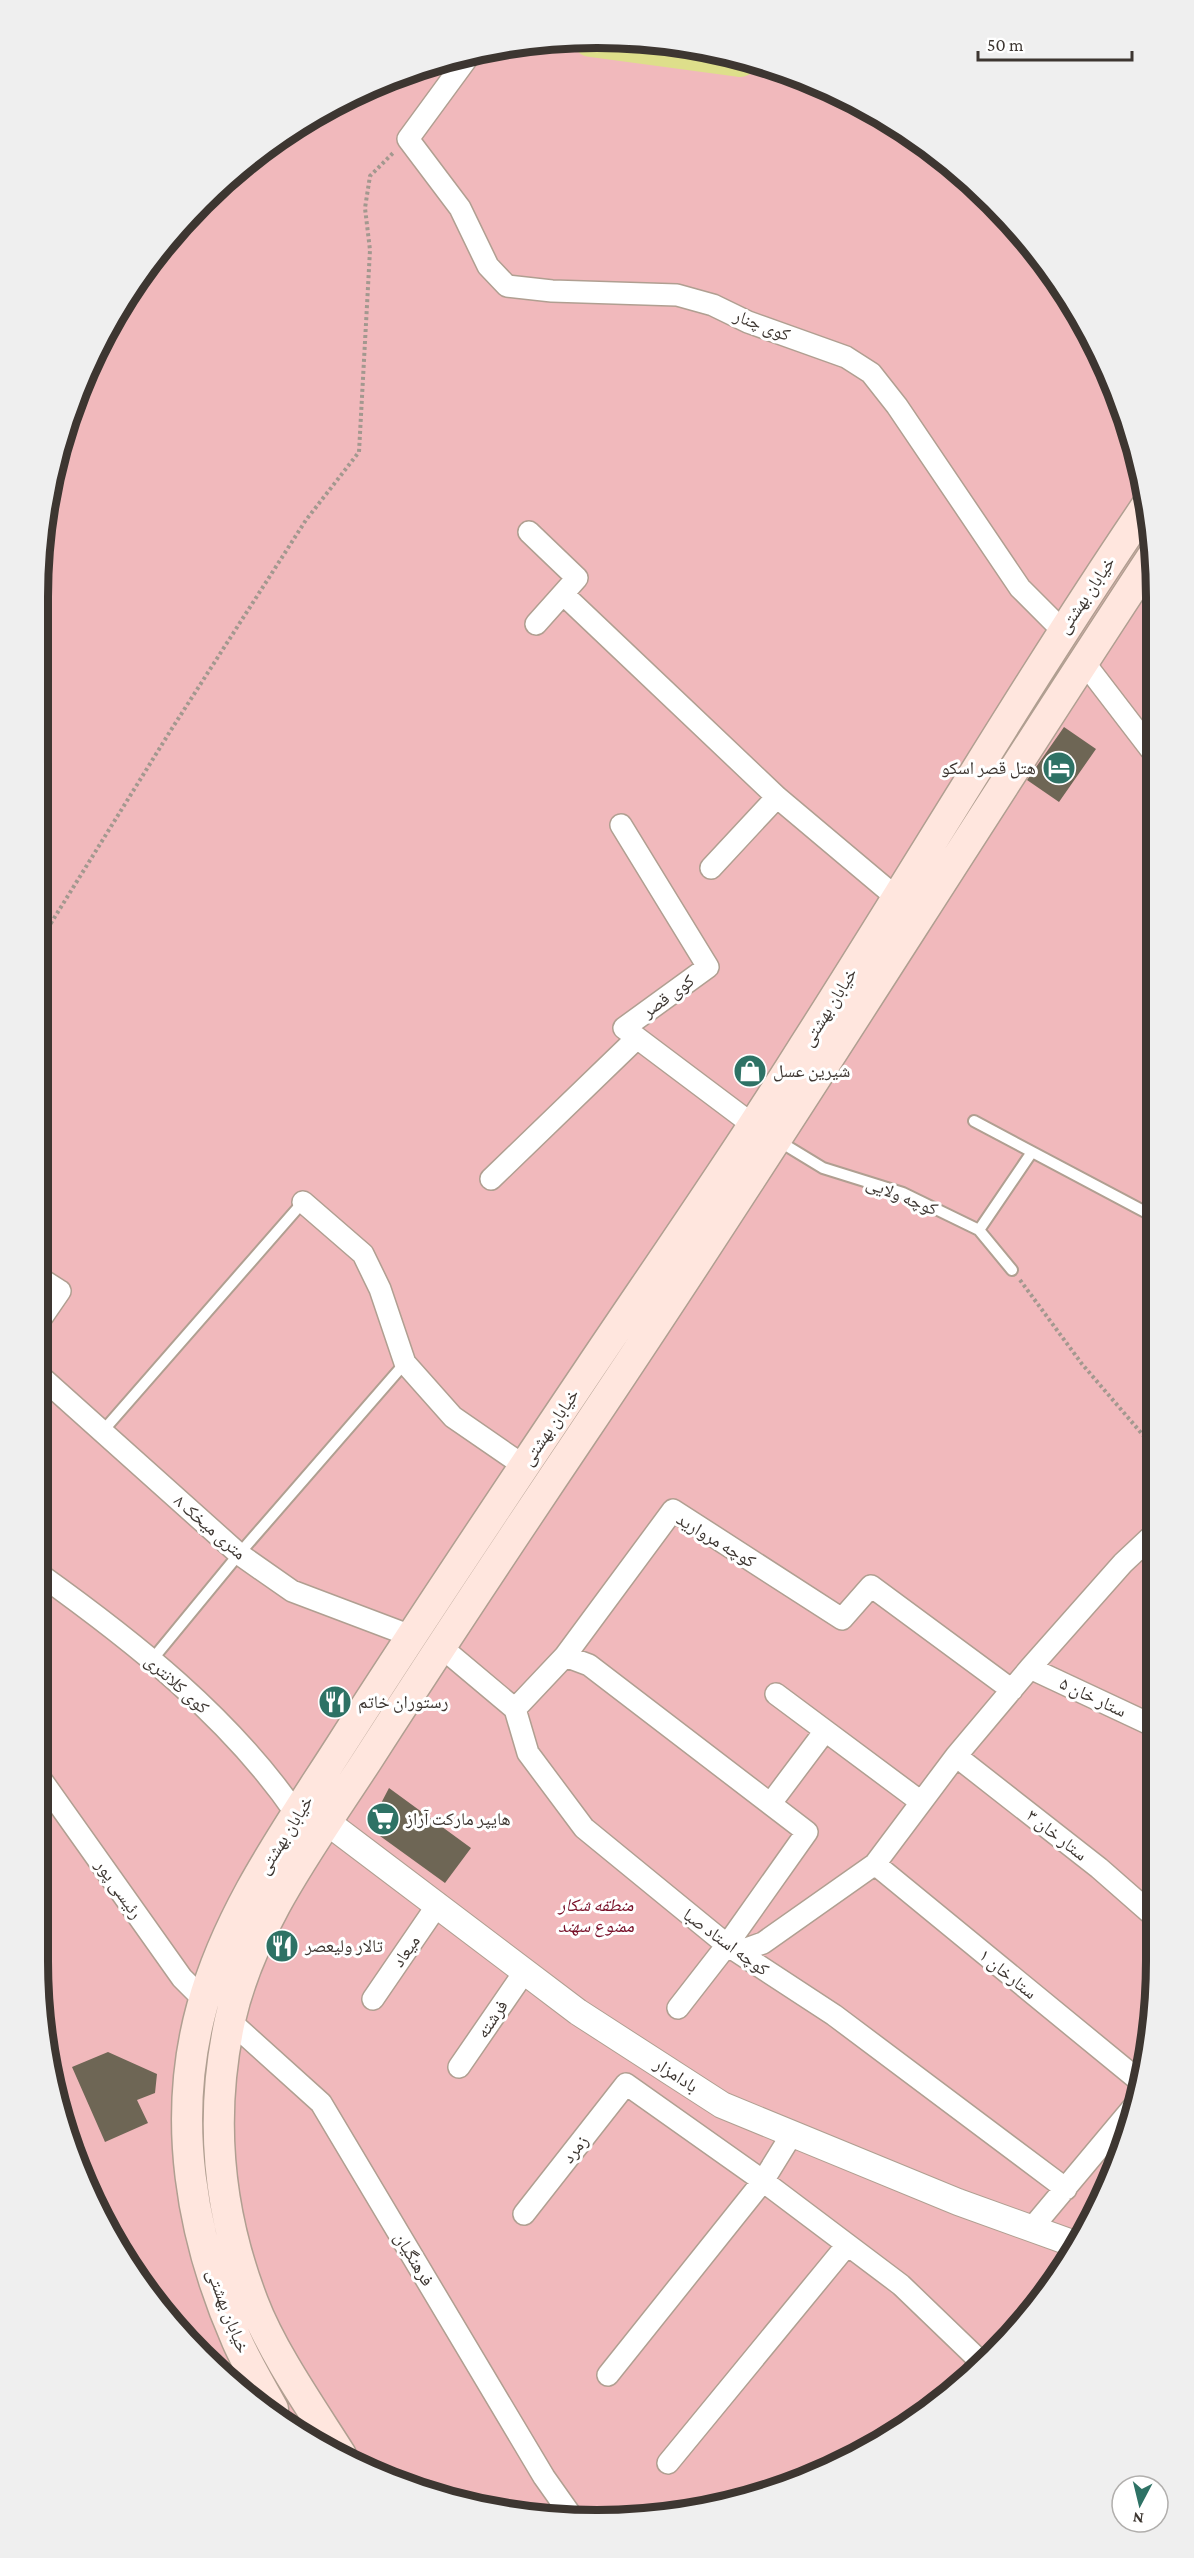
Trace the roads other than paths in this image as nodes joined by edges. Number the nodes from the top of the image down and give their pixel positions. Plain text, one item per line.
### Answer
1 (462, 65) edge
2 (1139, 516) edge
3 (529, 532) dead end
4 (1145, 567) edge
5 (563, 594) junction
6 (536, 624) dead end
7 (1062, 630) junction
8 (1083, 661) junction
9 (1146, 743) edge
10 (777, 797) junction
11 (621, 825) dead end
12 (711, 868) dead end
13 (897, 898) junction
14 (637, 1038) junction
15 (974, 1121) dead end
16 (765, 1132) junction
17 (1032, 1152) junction
18 (491, 1179) dead end
19 (303, 1202) joint
20 (1146, 1212) edge
21 (979, 1230) junction
22 (1012, 1270) road end
23 (48, 1283) edge
24 (48, 1308) edge
25 (405, 1363) junction
26 (48, 1383) edge
27 (102, 1432) junction
28 (524, 1466) junction
29 (1146, 1542) edge
30 (239, 1554) junction
31 (48, 1581) edge
32 (411, 1636) junction
33 (440, 1646) junction
34 (565, 1656) junction
35 (151, 1660) junction
36 (1030, 1668) junction
37 (1012, 1690) junction
38 (776, 1694) dead end
39 (515, 1709) junction
40 (1146, 1722) edge
41 (825, 1731) junction
42 (956, 1756) junction
43 (48, 1789) edge
44 (921, 1802) junction
45 (771, 1803) junction
46 (301, 1809) junction
47 (327, 1822) junction
48 (875, 1864) junction
49 (438, 1904) junction
50 (1146, 1909) edge
51 (732, 1948) junction
52 (525, 1971) junction
53 (373, 1999) dead end
54 (204, 2000) junction
55 (678, 2008) dead end
56 (230, 2021) junction
57 (459, 2067) dead end
58 (1133, 2076) edge
59 (1122, 2121) edge
60 (792, 2134) junction
61 (763, 2181) junction
62 (1066, 2189) junction
63 (524, 2214) dead end
64 (1032, 2228) junction
65 (1068, 2242) edge
66 (847, 2245) junction
67 (976, 2357) edge
68 (608, 2375) dead end
69 (269, 2401) edge
70 (333, 2442) edge
71 (668, 2463) dead end
72 (567, 2509) edge

1 - 7 street, کوی چنار
2 - 7 main road, خیابان بهشتی
3 - 5 street
4 - 8 main road, خیابان بهشتی
5 - 6 street
5 - 10 street
7 - 13 main road, خیابان بهشتی
8 - 9 street
8 - 16 main road, خیابان بهشتی
10 - 12 street
10 - 13 street
11 - 14 street, کوی قصر
13 - 16 main road, خیابان بهشتی
14 - 16 street, کوی قصر
14 - 18 street
15 - 17 lane
16 - 21 lane, کوچه ولایی
16 - 28 main road, خیابان بهشتی
16 - 33 main road, خیابان بهشتی
17 - 20 lane
17 - 21 lane
19 - 25 street
19 - 27 lane
21 - 22 lane, کوچه ولایی
23 - 24 street
25 - 28 street
25 - 30 lane
26 - 27 street, ۸ متری میخک
27 - 30 street, ۸ متری میخک
28 - 32 main road, خیابان بهشتی
29 - 36 street
30 - 32 street, ۸ متری میخک
30 - 35 lane
31 - 35 street, کوی کلانتری
32 - 46 main road, خیابان بهشتی
33 - 39 street
33 - 47 main road, خیابان بهشتی
34 - 37 street, کوچه مروارید
34 - 39 street
34 - 45 street
35 - 46 street, کوی کلانتری
36 - 37 street
36 - 40 street, ستار خان ۵
37 - 42 street
38 - 41 street
39 - 51 street, کوچه استاد صبا
41 - 44 street
41 - 45 street
42 - 44 street
42 - 50 street, ستار خان ۳
43 - 54 street, رئیسی پور
44 - 48 street
45 - 51 street
46 - 47 main road
46 - 47 main road
46 - 54 main road, خیابان بهشتی
47 - 49 street, بادامزار
47 - 56 main road, خیابان بهشتی
48 - 51 street
48 - 58 street, ستارخان ۱
49 - 52 street, بادامزار
49 - 53 street, میعاد
51 - 55 street
51 - 62 street, کوچه استاد صبا
52 - 57 street, فرشته
52 - 60 street, بادامزار
54 - 69 main road, خیابان بهشتی
56 - 70 main road, خیابان بهشتی
56 - 72 street, فرهنگیان
59 - 62 street
60 - 61 street
60 - 64 street, بادامزار
61 - 63 street, زمرد
61 - 66 street
61 - 68 street
62 - 64 street
64 - 65 street, بادامزار
66 - 67 street
66 - 71 street

